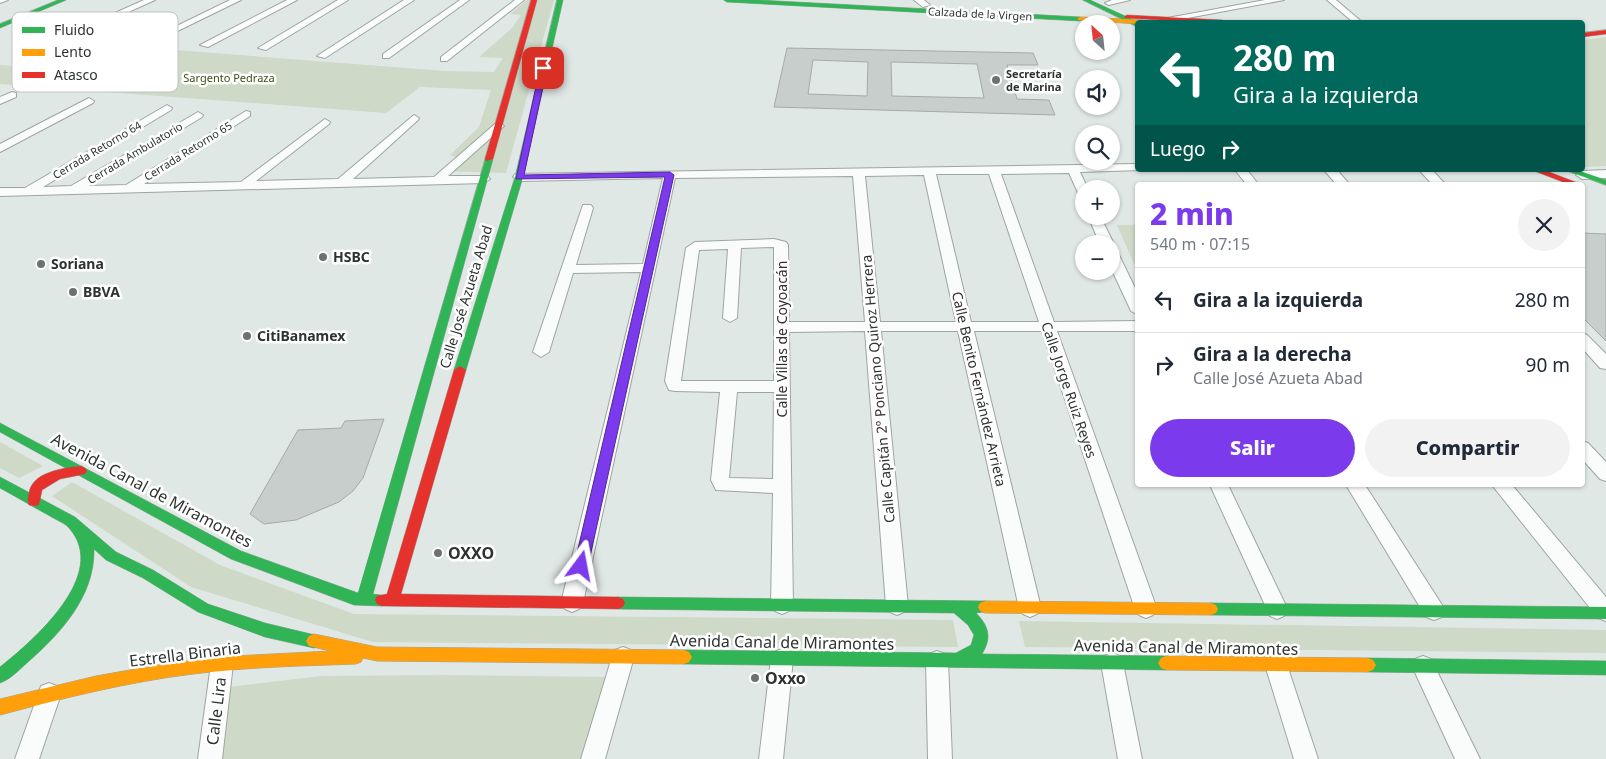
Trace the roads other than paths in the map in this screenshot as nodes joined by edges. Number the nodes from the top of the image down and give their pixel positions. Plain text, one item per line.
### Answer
1 (4, 0) edge
2 (63, 0) edge
3 (151, 0) edge
4 (237, 0) edge
5 (293, 0) edge
6 (344, 0) edge
7 (410, 0) edge
8 (466, 0) edge
9 (520, 0) edge
10 (534, 0) edge
11 (560, 0) edge
12 (727, 0) edge
13 (840, 0) edge
14 (1086, 0) edge
15 (1126, 0) edge
16 (1280, 0) edge
17 (1331, 0) edge
18 (0, 1) edge
19 (922, 2) edge
20 (1103, 3) edge
21 (34, 12) edge
22 (124, 12) edge
23 (1072, 13) junction
24 (1102, 15) edge
25 (1116, 15) edge
26 (1120, 17) edge
27 (1166, 19) junction
28 (1156, 20) edge
29 (1185, 20) edge
30 (1356, 20) edge
31 (12, 21) edge
32 (1135, 21) edge
33 (1135, 21) edge
34 (1135, 22) edge
35 (0, 26) edge
36 (178, 28) edge
37 (1606, 32) edge
38 (1585, 35) edge
39 (205, 44) dead end
40 (263, 48) dead end
41 (322, 56) dead end
42 (386, 56) dead end
43 (444, 59) dead end
44 (12, 95) dead end
45 (89, 100) dead end
46 (0, 101) edge
47 (167, 108) dead end
48 (246, 114) dead end
49 (198, 115) dead end
50 (414, 118) dead end
51 (325, 122) dead end
52 (499, 126) junction
53 (0, 149) edge
54 (1135, 168) edge
55 (1073, 169) junction
56 (994, 170) junction
57 (929, 171) junction
58 (859, 172) junction
59 (1243, 172) edge
60 (1332, 172) edge
61 (1427, 172) edge
62 (1544, 172) edge
63 (1571, 172) edge
64 (1606, 174) edge
65 (670, 175) junction
66 (519, 177) junction
67 (484, 179) junction
68 (437, 180) junction
69 (1078, 180) edge
70 (1251, 182) edge
71 (1341, 182) edge
72 (1437, 182) edge
73 (1581, 182) edge
74 (1585, 182) edge
75 (341, 183) junction
76 (1606, 183) edge
77 (1585, 184) edge
78 (243, 186) junction
79 (129, 188) junction
80 (72, 190) junction
81 (0, 192) edge
82 (26, 192) junction
83 (1606, 194) edge
84 (587, 208) dead end
85 (503, 228) junction
86 (492, 235) dead end
87 (735, 244) junction
88 (648, 268) junction
89 (567, 269) junction
90 (1120, 272) edge
91 (487, 278) junction
92 (454, 281) junction
93 (1135, 305) edge
94 (730, 318) dead end
95 (782, 326) junction
96 (874, 326) junction
97 (965, 326) junction
98 (1048, 326) junction
99 (1135, 326) edge
100 (1585, 341) edge
101 (541, 352) dead end
102 (1606, 364) edge
103 (782, 387) junction
104 (729, 388) junction
105 (0, 427) edge
106 (1585, 450) edge
107 (55, 457) junction
108 (81, 471) junction
109 (1606, 474) edge
110 (4, 484) edge
111 (782, 486) junction
112 (1220, 487) edge
113 (1356, 487) edge
114 (1502, 487) edge
115 (34, 501) junction
116 (70, 521) junction
117 (364, 599) junction
118 (392, 600) junction
119 (572, 603) junction
120 (782, 605) junction
121 (897, 606) junction
122 (955, 606) junction
123 (1020, 607) junction
124 (1146, 609) junction
125 (1277, 610) junction
126 (1434, 611) junction
127 (1606, 612) edge
128 (997, 617) dead end
129 (1002, 647) dead end
130 (377, 654) junction
131 (622, 657) junction
132 (782, 659) junction
133 (946, 661) junction
134 (1025, 662) junction
135 (1112, 662) junction
136 (222, 664) junction
137 (1276, 664) junction
138 (1423, 666) junction
139 (1606, 668) edge
140 (1, 688) edge
141 (48, 694) junction
142 (0, 708) edge
143 (27, 759) edge
144 (210, 759) edge
145 (593, 759) edge
146 (771, 759) edge
147 (940, 759) edge
148 (1130, 759) edge
149 (1306, 759) edge
150 (1468, 759) edge

1 - 18 street
2 - 21 main road
3 - 22 street
4 - 36 street
5 - 39 street
6 - 40 street
7 - 41 street
8 - 42 street
9 - 43 street
10 - 52 main road, Calle José Azueta Abad
11 - 66 main road, Calle José Azueta Abad
12 - 34 main road, Calzada de la Virgen
13 - 19 main road, Calzada de la Virgen
14 - 20 main road
15 - 20 street
16 - 27 street
17 - 30 street
19 - 23 main road, Calzada de la Virgen
20 - 23 main road
20 - 25 main road
20 - 32 main road
23 - 24 main road, Calzada de la Virgen
26 - 33 main road, Calzada de la Virgen
27 - 28 main road, Calzada de la Virgen
27 - 29 main road, Calzada de la Virgen
31 - 35 main road
37 - 38 main road
44 - 46 street
45 - 53 street
47 - 82 street, Cerrada Retorno 64
48 - 79 street, Cerrada Retorno 65
49 - 80 street, Cerrada Ambulatorio
50 - 75 street
51 - 78 street
52 - 67 main road, Calle José Azueta Abad
52 - 68 street
54 - 55 street
55 - 56 street
55 - 69 street
56 - 57 street
56 - 98 street, Calle Jorge Ruiz Reyes
57 - 58 street
57 - 97 street, Calle Benito Fernández Arrieta
58 - 65 street
58 - 96 street, Calle Capitán 2º Ponciano Quiroz Herrera
59 - 70 street
60 - 71 street
61 - 72 street
62 - 73 main road
63 - 73 main road
64 - 73 street
65 - 66 street
65 - 88 street
66 - 85 main road, Calle José Azueta Abad
67 - 68 street
67 - 92 main road, Calle José Azueta Abad
68 - 75 street
74 - 76 main road
75 - 78 street
77 - 83 main road
78 - 79 street
79 - 80 street
80 - 82 street
81 - 82 street
84 - 89 street
85 - 86 main road
85 - 91 main road, Calle José Azueta Abad
87 - 94 street
87 - 95 street, Calle Villas de Coyoacán
87 - 104 street, Calle Villas de Coyoacán
88 - 89 street
88 - 119 street
89 - 101 street
90 - 93 street
91 - 92 main road
91 - 118 main road, Calle José Azueta Abad
92 - 117 main road, Calle José Azueta Abad
95 - 96 street
95 - 103 street, Calle Villas de Coyoacán
96 - 97 street
96 - 121 street, Calle Capitán 2º Ponciano Quiroz Herrera
97 - 98 street
97 - 123 street, Calle Benito Fernández Arrieta
98 - 99 street
98 - 124 street, Calle Jorge Ruiz Reyes
100 - 102 street
103 - 104 street
103 - 111 street, Calle Villas de Coyoacán
104 - 111 street
105 - 107 main road, Avenida Canal de Miramontes
106 - 109 street
107 - 108 main road, Avenida Canal de Miramontes
107 - 110 main road
108 - 115 main road
108 - 117 main road, Avenida Canal de Miramontes
110 - 115 main road, Avenida Canal de Miramontes
111 - 120 street, Calle Villas de Coyoacán
112 - 125 street
113 - 126 street
114 - 127 street
115 - 116 main road, Avenida Canal de Miramontes
116 - 130 main road, Avenida Canal de Miramontes
116 - 140 main road
117 - 118 main road, Avenida Canal de Miramontes
118 - 119 main road, Avenida Canal de Miramontes
119 - 120 main road, Avenida Canal de Miramontes
120 - 121 main road, Avenida Canal de Miramontes
121 - 122 main road, Avenida Canal de Miramontes
122 - 123 main road, Avenida Canal de Miramontes
122 - 133 main road
123 - 124 main road, Avenida Canal de Miramontes
123 - 128 main road
124 - 125 main road, Avenida Canal de Miramontes
125 - 126 main road, Avenida Canal de Miramontes
126 - 127 main road, Avenida Canal de Miramontes
129 - 134 main road
130 - 131 main road, Avenida Canal de Miramontes
130 - 136 main road, Estrella Binaria
131 - 132 main road, Avenida Canal de Miramontes
131 - 145 street
132 - 133 main road, Avenida Canal de Miramontes
132 - 146 street
133 - 134 main road, Avenida Canal de Miramontes
133 - 147 street
134 - 135 main road, Avenida Canal de Miramontes
135 - 137 main road, Avenida Canal de Miramontes
135 - 148 street
136 - 141 main road, Estrella Binaria
136 - 144 street, Calle Lira
137 - 138 main road, Avenida Canal de Miramontes
137 - 149 street
138 - 139 main road, Avenida Canal de Miramontes
138 - 150 street
141 - 142 main road, Estrella Binaria
141 - 143 street

